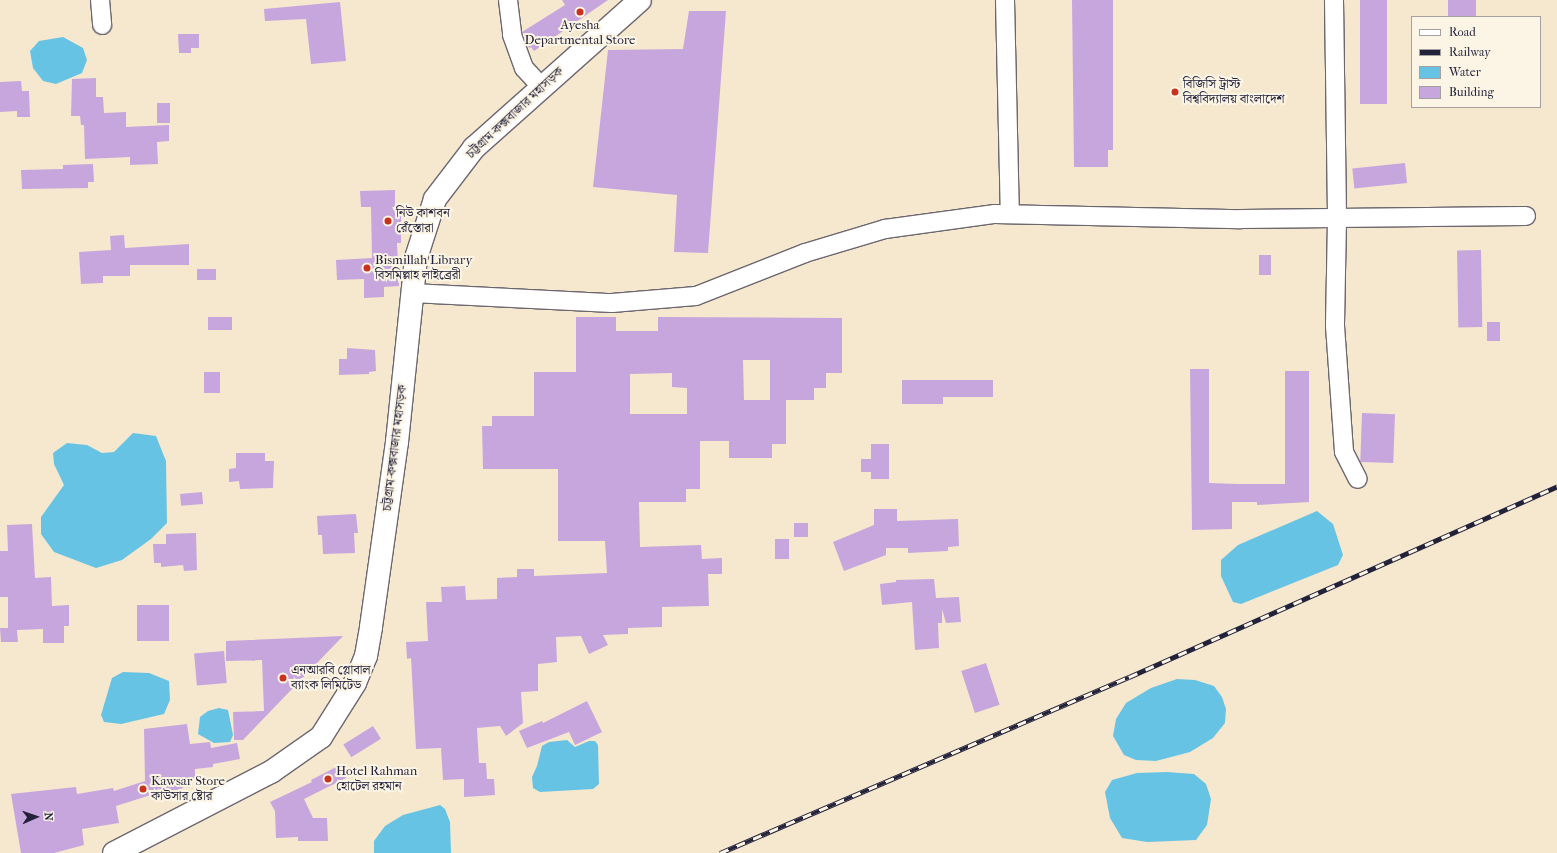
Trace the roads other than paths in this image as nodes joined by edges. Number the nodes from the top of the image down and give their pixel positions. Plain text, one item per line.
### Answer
1 (100, 0) edge
2 (508, 0) edge
3 (1005, 0) edge
4 (1334, 0) edge
5 (631, 3) edge
6 (102, 25) dead end
7 (542, 87) junction
8 (1010, 214) junction
9 (1526, 216) dead end
10 (1337, 220) junction
11 (412, 293) junction
12 (1358, 480) dead end
13 (114, 853) edge

1 - 6 street
2 - 7 street
3 - 8 street
4 - 10 street
5 - 7 highway, চট্টগ্রাম-কক্সবাজার মহাসড়ক
7 - 11 highway, চট্টগ্রাম-কক্সবাজার মহাসড়ক
8 - 10 street
8 - 11 street
9 - 10 street
10 - 12 street
11 - 13 highway, চট্টগ্রাম-কক্সবাজার মহাসড়ক

